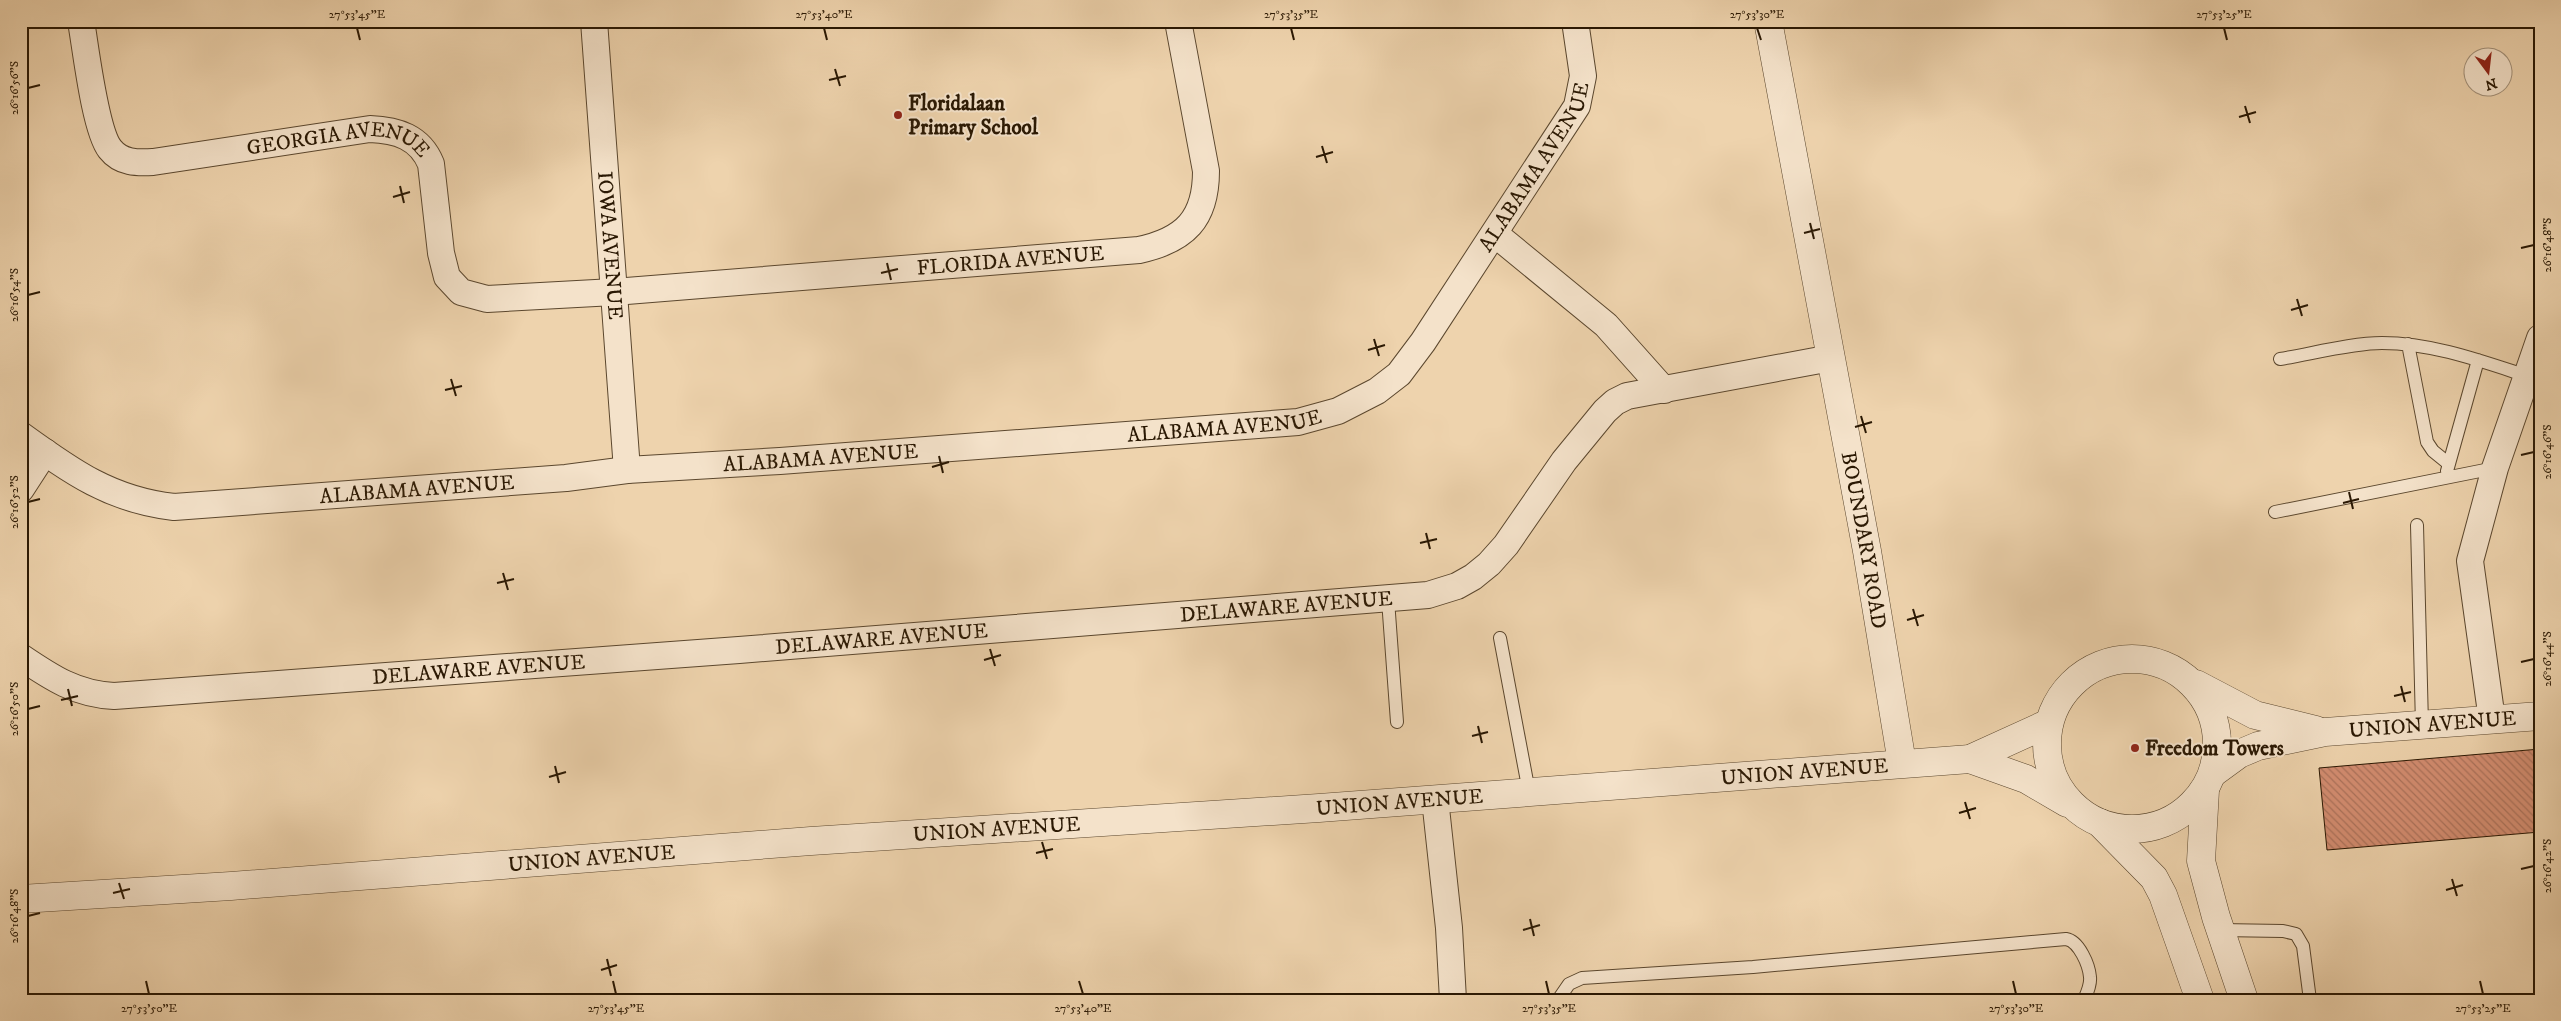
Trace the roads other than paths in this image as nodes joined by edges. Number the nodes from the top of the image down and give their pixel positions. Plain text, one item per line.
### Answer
1 (81, 21) edge
2 (594, 21) edge
3 (1178, 21) edge
4 (1575, 21) edge
5 (1768, 21) edge
6 (1495, 234) junction
7 (614, 292) junction
8 (2540, 338) edge
9 (2408, 344) junction
10 (1831, 358) junction
11 (2280, 358) dead end
12 (2478, 360) junction
13 (2527, 376) junction
14 (1664, 390) junction
15 (21, 435) edge
16 (45, 452) junction
17 (2449, 464) junction
18 (2495, 468) junction
19 (627, 470) junction
20 (2445, 478) junction
21 (21, 489) edge
22 (2275, 512) dead end
23 (2417, 525) dead end
24 (1388, 600) junction
25 (1500, 638) dead end
26 (21, 657) edge
27 (2192, 682) junction
28 (2540, 716) edge
29 (2492, 720) junction
30 (1397, 722) dead end
31 (2049, 723) junction
32 (2422, 725) junction
33 (2324, 732) junction
34 (1970, 759) junction
35 (1902, 763) junction
36 (2209, 781) junction
37 (1529, 792) junction
38 (1435, 799) junction
39 (2075, 808) junction
40 (2100, 823) junction
41 (21, 899) edge
42 (2220, 930) junction
43 (1453, 1000) edge
44 (1558, 1000) edge
45 (2084, 1000) edge
46 (2200, 1000) edge
47 (2244, 1000) edge
48 (2310, 1000) edge

1 - 7 street, GEORGIA AVENUE
2 - 7 street, IOWA AVENUE
3 - 7 street, FLORIDA AVENUE
4 - 6 street, ALABAMA AVENUE
5 - 10 street, BOUNDARY ROAD
6 - 14 street
6 - 19 street, ALABAMA AVENUE
7 - 19 street, IOWA AVENUE
8 - 13 street
9 - 11 lane
9 - 12 lane
9 - 17 lane
10 - 14 street, DELAWARE AVENUE
10 - 35 street, BOUNDARY ROAD
12 - 13 lane
12 - 17 lane
13 - 18 street
14 - 24 street, DELAWARE AVENUE
15 - 16 street, ALABAMA AVENUE
16 - 19 street, ALABAMA AVENUE
16 - 21 street
17 - 20 lane
18 - 20 lane
18 - 29 street
20 - 22 lane
23 - 32 lane
24 - 26 street, DELAWARE AVENUE
24 - 30 lane
25 - 37 lane
27 - 31 street
27 - 33 street, UNION AVENUE
27 - 36 street
28 - 29 street, UNION AVENUE
29 - 32 street, UNION AVENUE
31 - 34 street, UNION AVENUE
31 - 39 street
32 - 33 street, UNION AVENUE
33 - 36 street, UNION AVENUE
34 - 35 street, UNION AVENUE
34 - 39 street, UNION AVENUE
35 - 37 street, UNION AVENUE
36 - 40 street
36 - 42 street
37 - 38 street, UNION AVENUE
38 - 41 street, UNION AVENUE
38 - 43 street
39 - 40 street
40 - 46 street
42 - 47 street
42 - 48 lane
44 - 45 lane

